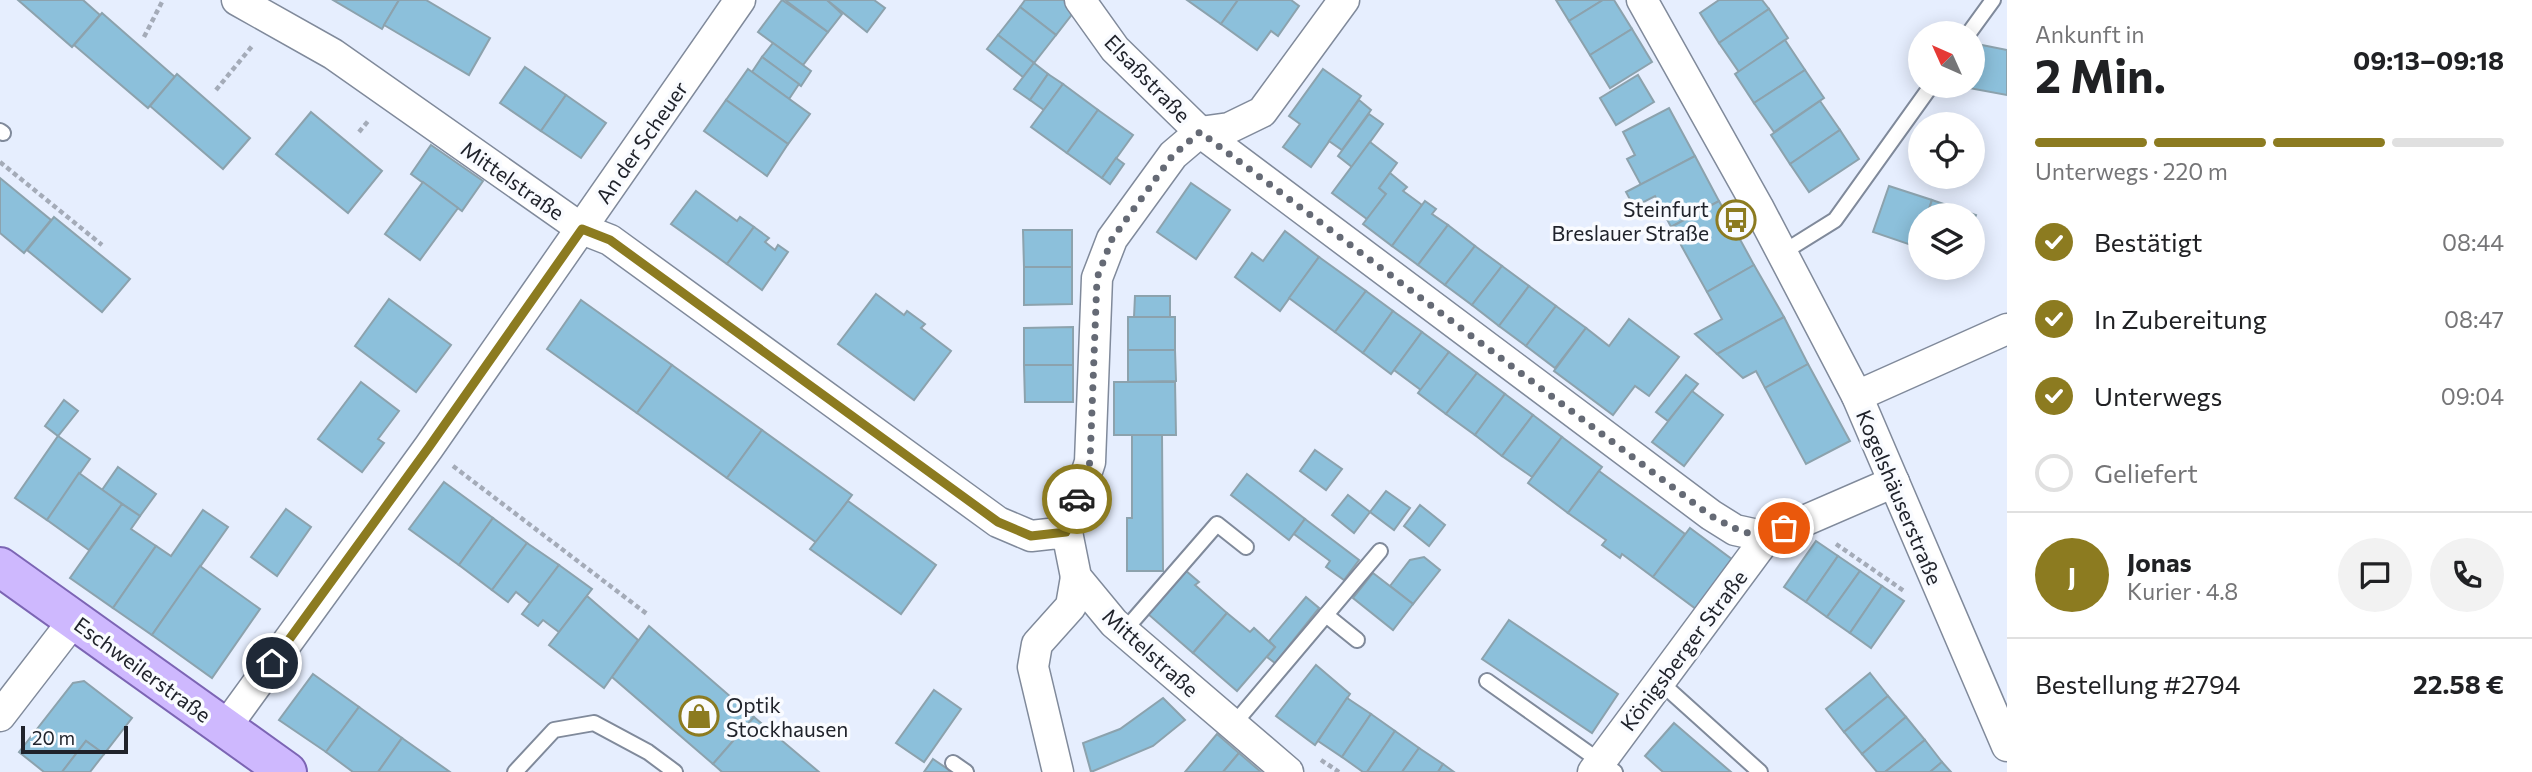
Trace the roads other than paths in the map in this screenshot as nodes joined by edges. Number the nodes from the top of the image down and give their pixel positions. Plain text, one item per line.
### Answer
1 (237, 0) edge
2 (740, 0) edge
3 (1080, 0) edge
4 (1344, 0) edge
5 (1642, 0) edge
6 (1993, 0) edge
7 (1978, 21) edge
8 (1922, 98) edge
9 (1200, 132) junction
10 (582, 229) junction
11 (1782, 253) junction
12 (2007, 329) edge
13 (1857, 396) junction
14 (1894, 482) junction
15 (1066, 532) junction
16 (1767, 537) junction
17 (1246, 547) dead end
18 (1380, 551) dead end
19 (0, 566) edge
20 (1076, 577) junction
21 (1326, 615) junction
22 (75, 620) junction
23 (1124, 631) junction
24 (1357, 640) dead end
25 (1487, 681) dead end
26 (1659, 681) junction
27 (0, 716) edge
28 (1233, 725) junction
29 (225, 728) junction
30 (2007, 746) edge
31 (953, 763) dead end
32 (1603, 768) edge
33 (286, 772) edge
34 (515, 772) edge
35 (676, 772) edge
36 (966, 772) edge
37 (1058, 772) edge
38 (1288, 772) edge
39 (1760, 772) edge

1 - 10 street, Mittelstraße
2 - 10 street, An der Scheuer
3 - 9 street, Elsaßstraße
4 - 9 street
5 - 11 street, Kogelshäuserstraße
6 - 7 lane
8 - 11 lane
9 - 15 street
9 - 16 street, Elsaßstraße
10 - 15 street, Mittelstraße
10 - 29 street, An der Scheuer
11 - 13 street, Kogelshäuserstraße
12 - 13 street
13 - 14 street, Kogelshäuserstraße
14 - 16 street, Königsberger Straße
14 - 30 street, Kogelshäuserstraße
15 - 20 street, Mittelstraße
16 - 26 street, Königsberger Straße
17 - 23 lane
18 - 21 lane
19 - 22 main road, Eschweilerstraße
20 - 23 street, Mittelstraße
20 - 37 street
21 - 24 lane
21 - 28 lane
22 - 27 street
22 - 29 main road, Eschweilerstraße
23 - 28 street, Mittelstraße
25 - 32 lane
26 - 32 street, Königsberger Straße
26 - 39 lane
28 - 38 street, Mittelstraße
29 - 33 main road, Eschweilerstraße
31 - 36 lane
34 - 35 lane

